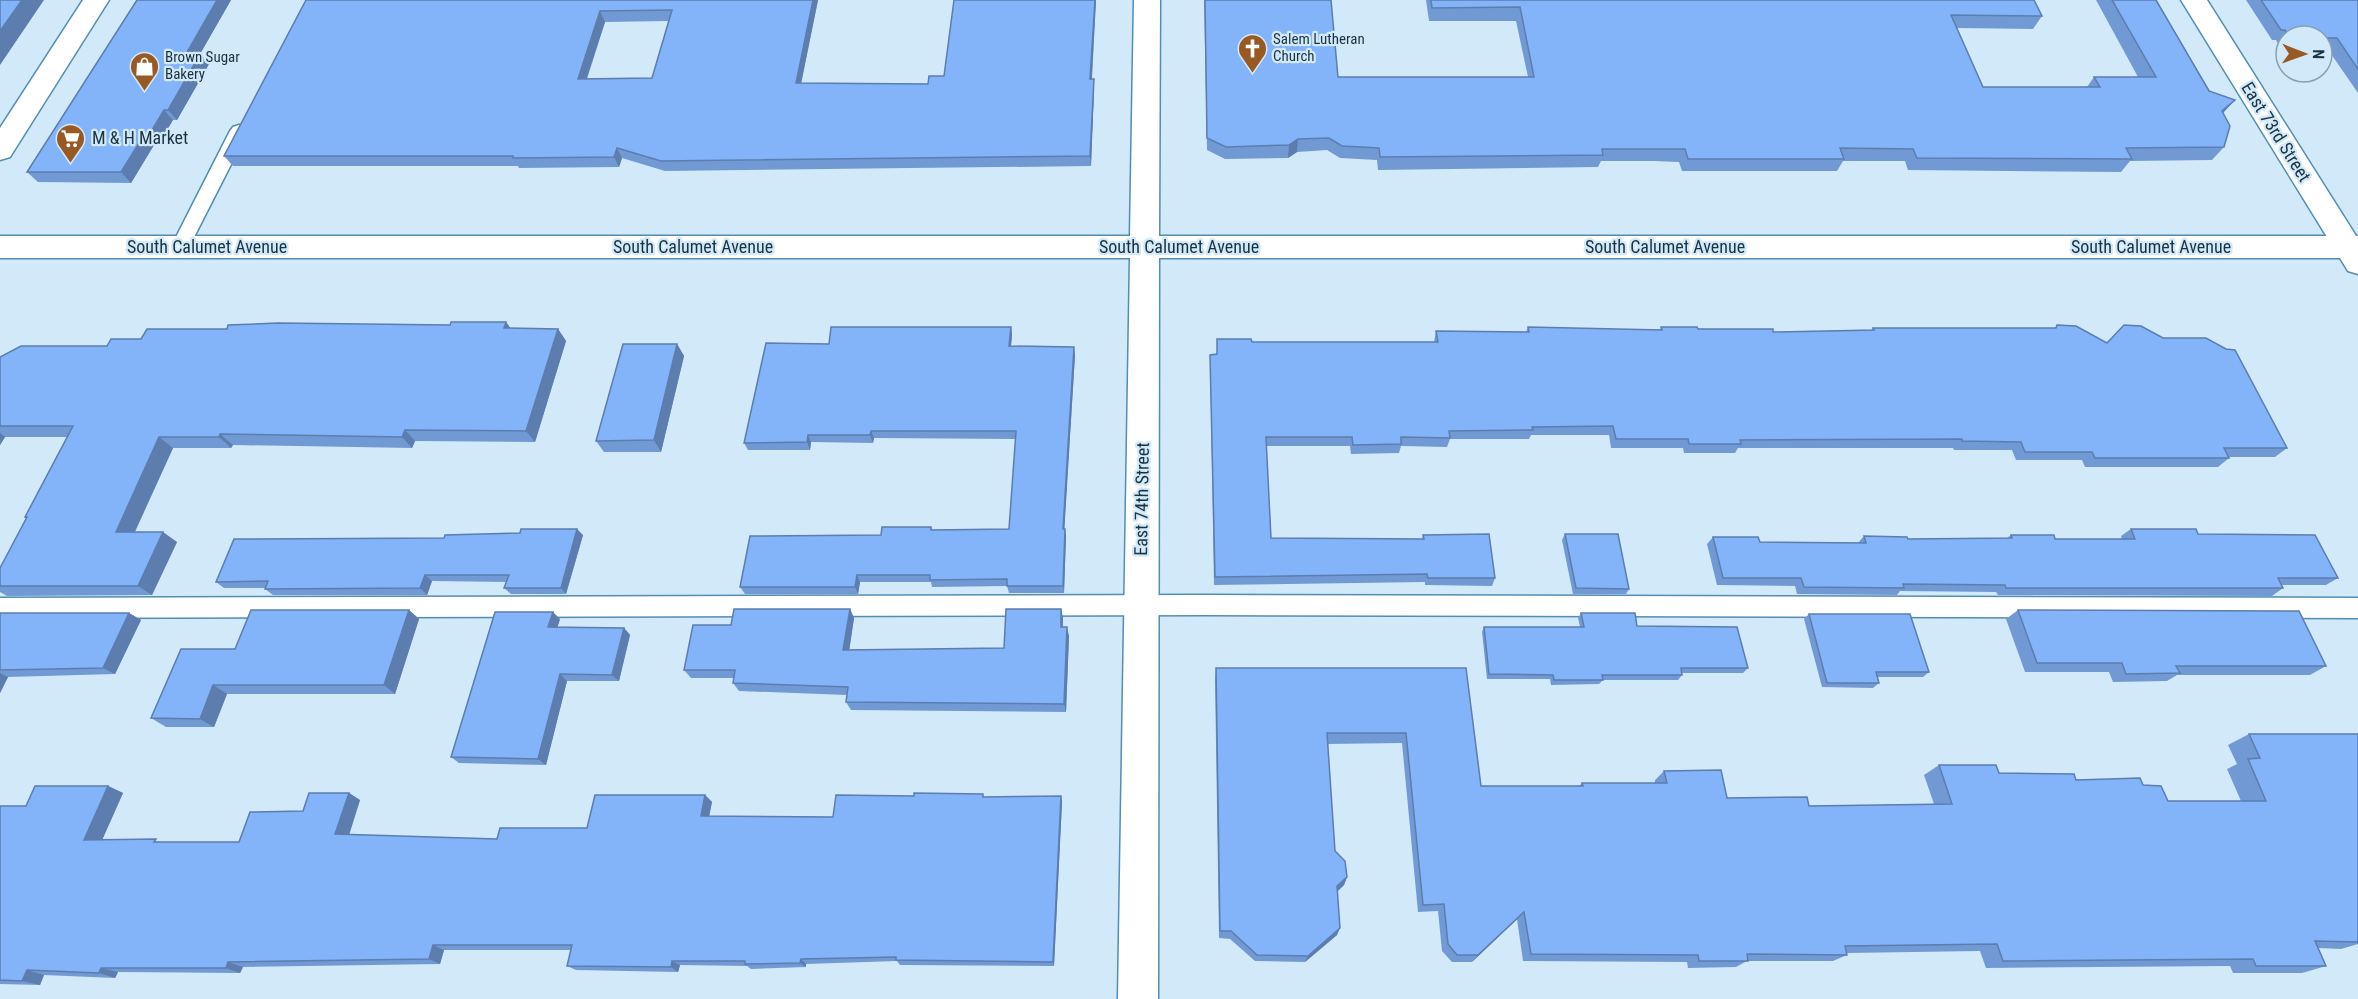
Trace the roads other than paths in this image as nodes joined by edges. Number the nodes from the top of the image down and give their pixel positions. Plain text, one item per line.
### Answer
1 (96, 0) edge
2 (1147, 0) edge
3 (2194, 0) edge
4 (248, 115) edge
5 (0, 150) edge
6 (0, 247) edge
7 (180, 247) junction
8 (1145, 247) junction
9 (2355, 253) edge
10 (1141, 606) junction
11 (0, 608) edge
12 (2358, 608) edge
13 (1138, 999) edge

1 - 5 street
2 - 8 street, East 74th Street
3 - 9 street, East 73rd Street
4 - 7 lane
6 - 7 street, South Calumet Avenue
7 - 8 street, South Calumet Avenue
8 - 9 street, South Calumet Avenue
8 - 10 street, East 74th Street
10 - 11 lane
10 - 12 lane
10 - 13 street, East 74th Street

